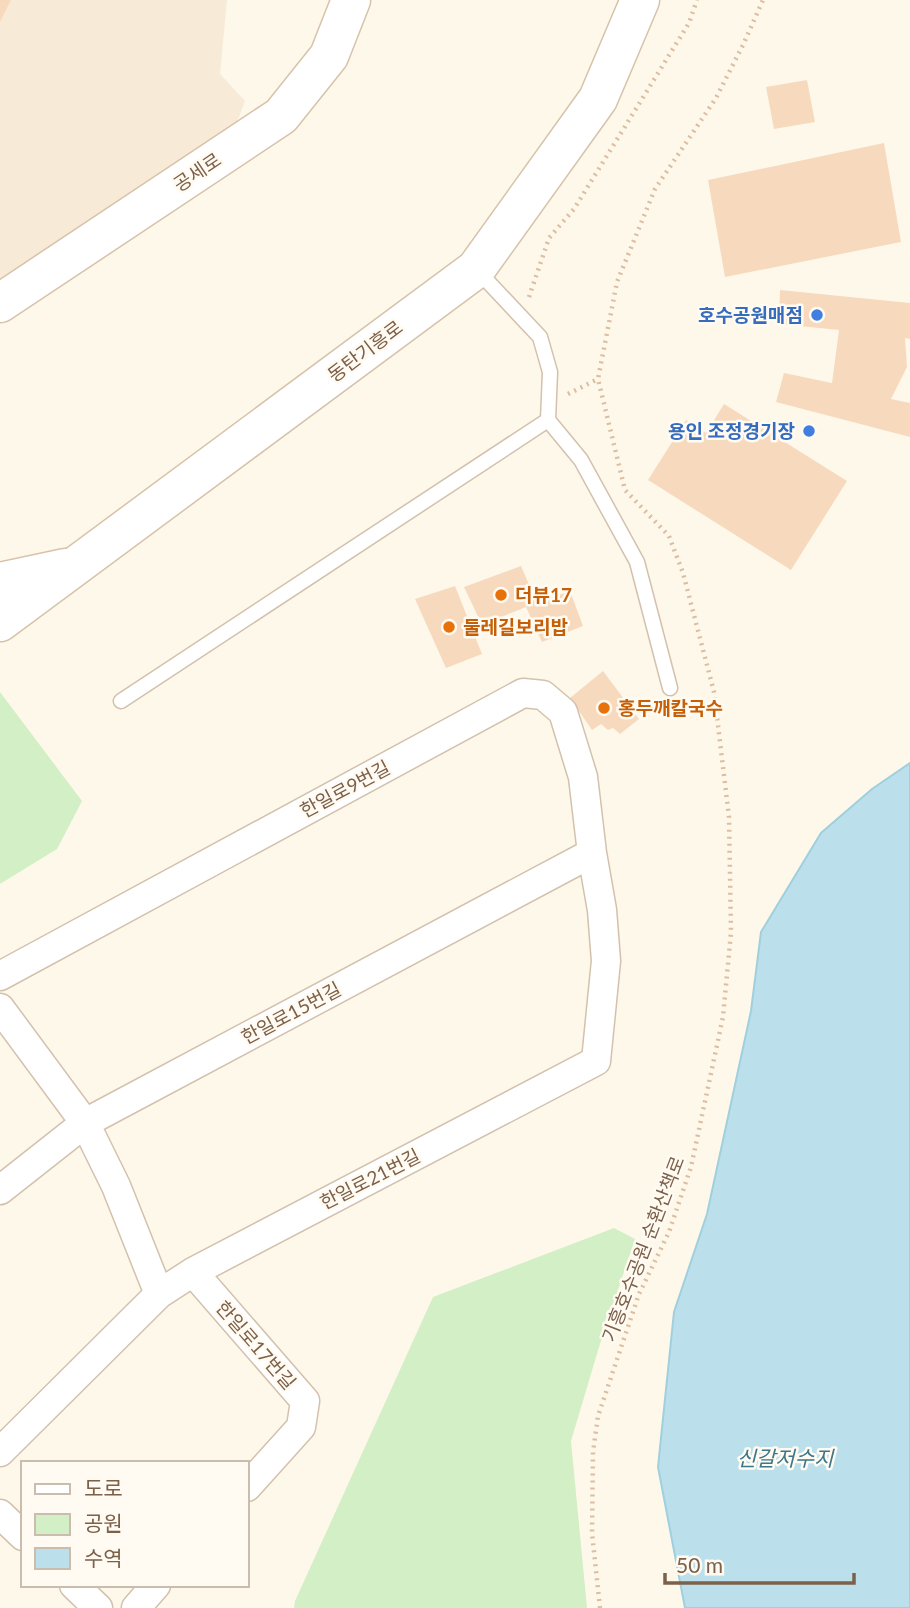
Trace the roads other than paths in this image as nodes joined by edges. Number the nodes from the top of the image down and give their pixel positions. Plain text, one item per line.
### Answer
1 (351, 0) edge
2 (640, 0) edge
3 (476, 269) junction
4 (0, 303) edge
5 (548, 420) junction
6 (77, 565) junction
7 (0, 582) edge
8 (0, 622) edge
9 (670, 688) dead end
10 (121, 701) dead end
11 (592, 853) junction
12 (0, 976) edge
13 (0, 1008) edge
14 (85, 1122) junction
15 (0, 1190) edge
16 (193, 1272) junction
17 (159, 1294) junction
18 (0, 1452) edge
19 (248, 1486) edge
20 (0, 1514) edge
21 (21, 1534) edge
22 (76, 1587) edge
23 (154, 1587) edge
24 (98, 1608) edge
25 (135, 1608) edge

1 - 4 main road, 공세로
2 - 3 main road, 동탄기흥로
3 - 5 lane
3 - 6 main road, 동탄기흥로
5 - 9 lane
5 - 10 lane
6 - 7 main road
6 - 8 main road, 동탄기흥로
11 - 12 street, 한일로9번길
11 - 14 street, 한일로15번길
11 - 16 street, 한일로21번길
13 - 14 street
14 - 15 street, 한일로15번길
14 - 17 street
16 - 17 street, 한일로21번길
16 - 19 street, 한일로17번길
17 - 18 street, 한일로21번길
20 - 21 street
22 - 24 street
23 - 25 street

